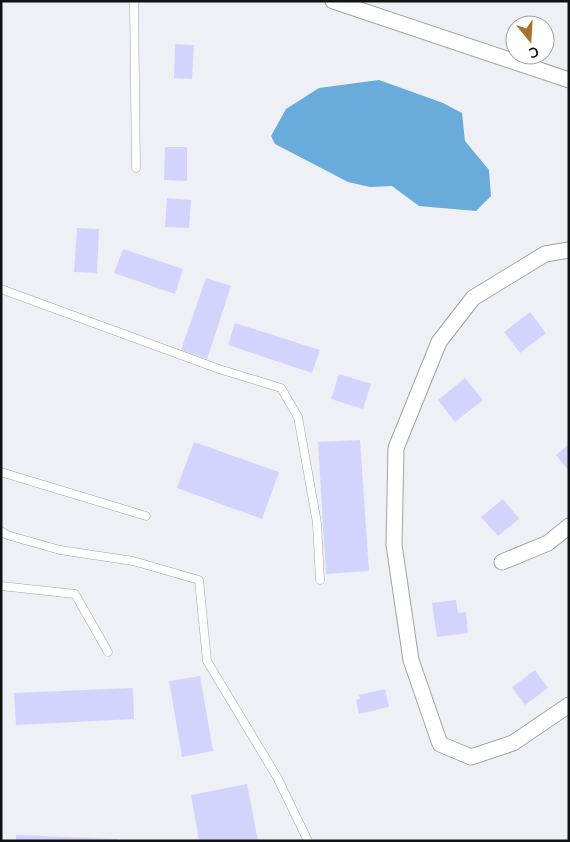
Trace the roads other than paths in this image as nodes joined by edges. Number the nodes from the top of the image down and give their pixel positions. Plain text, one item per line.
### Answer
1 (134, 1) edge
2 (333, 1) edge
3 (569, 80) edge
4 (136, 168) dead end
5 (569, 250) edge
6 (1, 289) edge
7 (1, 472) edge
8 (146, 516) dead end
9 (569, 526) edge
10 (1, 531) edge
11 (502, 562) dead end
12 (320, 580) dead end
13 (1, 586) edge
14 (108, 652) dead end
15 (569, 705) edge
16 (308, 841) edge

1 - 4 lane
2 - 3 street
5 - 15 street
6 - 12 lane
7 - 8 lane
9 - 11 street
10 - 16 lane
13 - 14 lane

